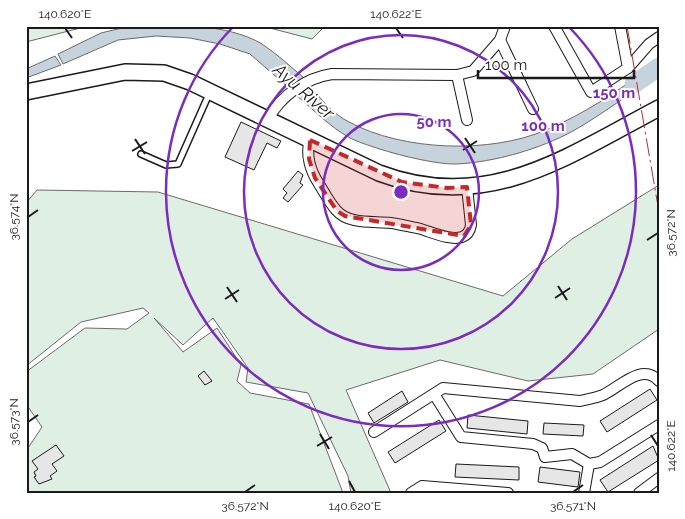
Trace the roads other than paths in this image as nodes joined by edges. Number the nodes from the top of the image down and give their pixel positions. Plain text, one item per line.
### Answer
1 (505, 26) edge
2 (554, 26) edge
3 (620, 26) edge
4 (659, 37) edge
5 (500, 40) junction
6 (628, 68) junction
7 (458, 75) junction
8 (211, 91) junction
9 (26, 92) edge
10 (659, 108) edge
11 (533, 109) dead end
12 (268, 119) junction
13 (467, 120) dead end
14 (310, 140) junction
15 (140, 154) dead end
16 (468, 187) junction
17 (659, 382) edge
18 (434, 394) junction
19 (659, 425) edge
20 (374, 432) dead end
21 (590, 464) junction
22 (659, 478) edge
23 (411, 493) edge
24 (508, 493) edge
25 (584, 493) edge
26 (639, 493) edge

1 - 5 street
2 - 6 street
3 - 6 street
4 - 6 street
5 - 7 street
5 - 11 street
7 - 12 street
7 - 13 street
8 - 9 main road
8 - 12 main road
8 - 15 lane
10 - 16 main road
12 - 14 main road
14 - 16 main road
14 - 16 street
17 - 18 street
18 - 20 street
18 - 21 street
19 - 21 street
21 - 25 street
22 - 26 street
23 - 24 street

